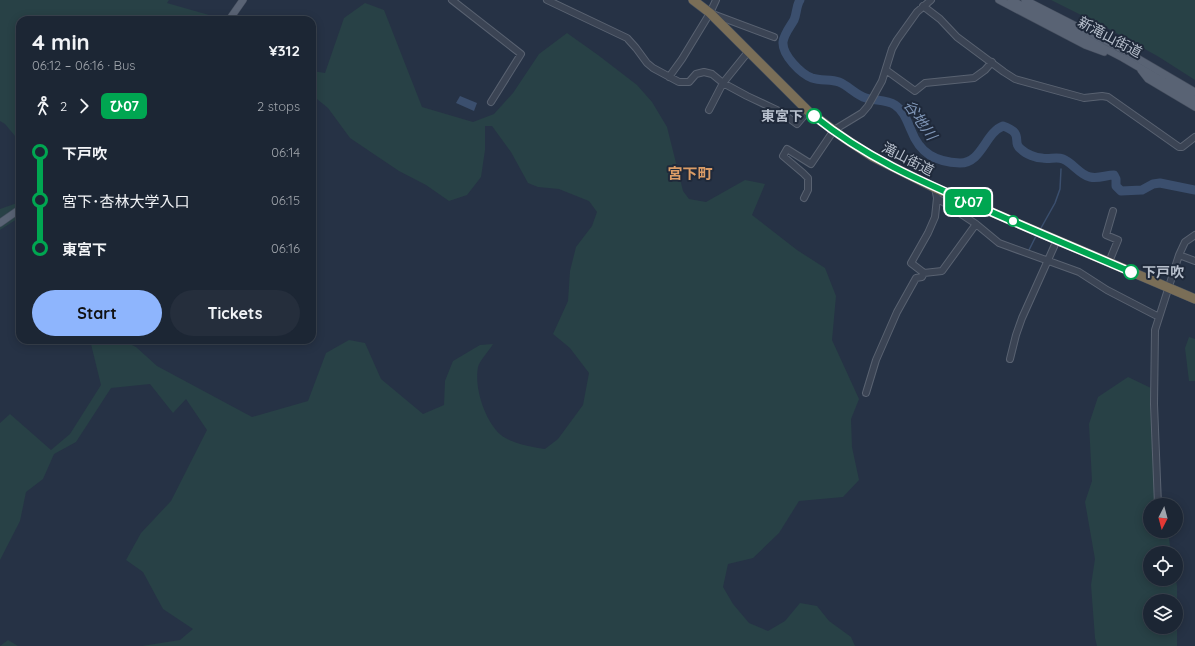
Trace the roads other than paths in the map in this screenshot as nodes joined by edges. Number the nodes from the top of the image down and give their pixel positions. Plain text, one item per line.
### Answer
1 (243, 0) edge
2 (452, 0) edge
3 (547, 0) edge
4 (693, 0) edge
5 (716, 0) edge
6 (930, 0) edge
7 (999, 0) edge
8 (1011, 0) edge
9 (1025, 0) edge
10 (923, 6) junction
11 (710, 13) junction
12 (232, 16) edge
13 (774, 37) dead end
14 (748, 52) junction
15 (1123, 58) junction
16 (992, 62) junction
17 (1138, 66) junction
18 (886, 70) junction
19 (669, 76) junction
20 (723, 83) junction
21 (1195, 92) edge
22 (1195, 100) edge
23 (491, 102) dead end
24 (1195, 107) edge
25 (709, 110) dead end
26 (808, 111) junction
27 (834, 130) junction
28 (1195, 137) edge
29 (935, 188) junction
30 (804, 198) dead end
31 (937, 198) junction
32 (1113, 211) dead end
33 (16, 213) edge
34 (0, 223) edge
35 (976, 224) junction
36 (1195, 235) edge
37 (1057, 240) junction
38 (1179, 255) junction
39 (1048, 260) junction
40 (1195, 261) edge
41 (1110, 262) junction
42 (924, 274) junction
43 (1168, 288) junction
44 (1195, 299) edge
45 (1159, 317) junction
46 (1010, 359) dead end
47 (866, 393) dead end
48 (1158, 498) edge

1 - 12 main road
2 - 23 street
3 - 19 street
4 - 11 highway, 滝山街道
5 - 11 street
6 - 10 street
7 - 15 main road
8 - 15 main road, 新滝山街道
9 - 21 main road, 新滝山街道
10 - 16 street
10 - 18 street
11 - 13 street
11 - 14 highway, 滝山街道
11 - 19 street
14 - 20 street
14 - 26 highway, 滝山街道
15 - 17 main road, 新滝山街道
16 - 18 street
16 - 28 street
17 - 22 main road, 新滝山街道
17 - 24 main road
18 - 27 street
19 - 20 street
20 - 25 street
20 - 26 street
26 - 27 highway, 滝山街道
27 - 29 highway, 滝山街道
27 - 30 street
29 - 31 street
29 - 37 highway, 滝山街道
31 - 35 street
31 - 42 street
32 - 41 street
33 - 34 main road
35 - 39 street
35 - 42 street
36 - 38 street
37 - 39 street
37 - 41 highway, 滝山街道
38 - 40 street
38 - 43 street
39 - 45 street
39 - 46 street
41 - 43 highway, 滝山街道
42 - 47 street
43 - 44 highway, 滝山街道
43 - 45 street
45 - 48 street

